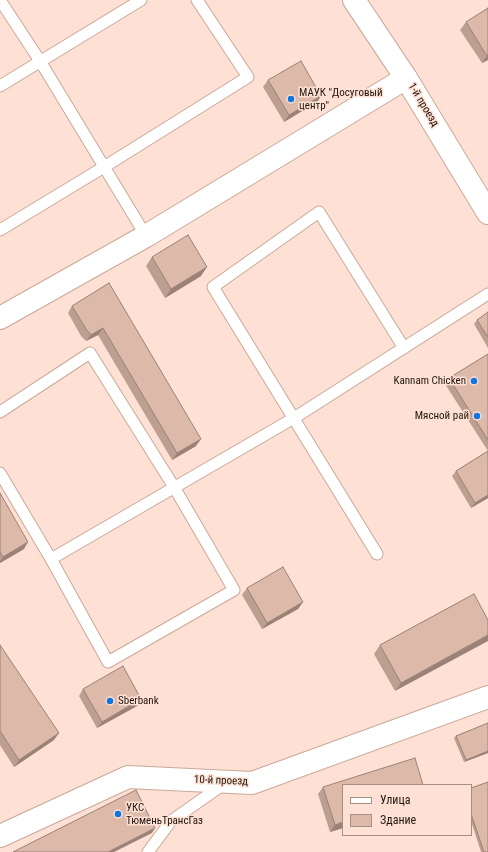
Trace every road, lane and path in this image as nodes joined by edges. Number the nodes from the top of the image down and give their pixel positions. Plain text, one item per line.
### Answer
1 (0, 0) edge
2 (141, 0) edge
3 (197, 0) edge
4 (354, 0) edge
5 (40, 61) junction
6 (406, 78) junction
7 (0, 86) edge
8 (104, 167) junction
9 (488, 213) edge
10 (0, 230) edge
11 (146, 236) junction
12 (488, 294) edge
13 (0, 318) edge
14 (404, 348) junction
15 (0, 412) edge
16 (294, 418) junction
17 (0, 473) edge
18 (174, 487) junction
19 (378, 554) dead end
20 (51, 559) junction
21 (488, 697) edge
22 (227, 781) junction
23 (0, 836) edge
24 (148, 852) edge

1 - 5 lane
2 - 5 lane
3 - 8 lane
4 - 6 street, 1-й проезд
5 - 7 lane
5 - 8 lane
6 - 9 street, 1-й проезд
6 - 11 street
8 - 10 lane
8 - 11 lane
11 - 13 street
12 - 14 lane
14 - 16 lane
14 - 16 lane
15 - 18 lane
16 - 18 lane
16 - 19 lane
17 - 20 lane
18 - 20 lane
18 - 20 lane
21 - 22 street, 10-й проезд
22 - 23 street, 10-й проезд
22 - 24 lane

